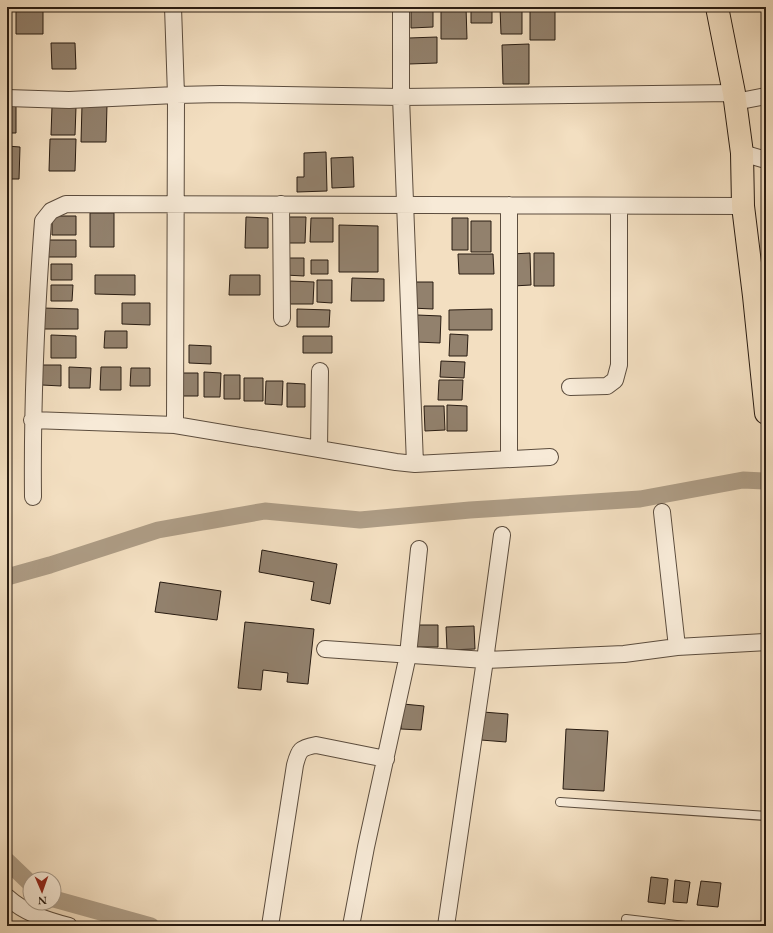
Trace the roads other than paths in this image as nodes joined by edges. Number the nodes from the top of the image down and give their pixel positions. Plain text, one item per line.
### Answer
1 (174, 7) edge
2 (401, 7) edge
3 (716, 7) edge
4 (176, 95) junction
5 (766, 96) edge
6 (401, 97) junction
7 (735, 97) junction
8 (7, 98) edge
9 (742, 153) junction
10 (766, 160) edge
11 (176, 204) junction
12 (281, 204) junction
13 (405, 205) junction
14 (509, 205) junction
15 (619, 206) junction
16 (742, 206) junction
17 (282, 318) dead end
18 (320, 371) dead end
19 (570, 387) dead end
20 (766, 413) edge
21 (32, 420) junction
22 (175, 425) junction
23 (318, 449) junction
24 (550, 457) dead end
25 (509, 459) junction
26 (415, 464) junction
27 (33, 497) dead end
28 (662, 512) dead end
29 (502, 535) dead end
30 (419, 549) dead end
31 (766, 642) edge
32 (677, 647) junction
33 (325, 649) dead end
34 (408, 655) junction
35 (485, 660) junction
36 (386, 759) junction
37 (560, 802) dead end
38 (766, 816) edge
39 (7, 897) edge
40 (626, 919) dead end
41 (69, 926) edge
42 (270, 926) edge
43 (351, 926) edge
44 (446, 926) edge
45 (685, 926) edge

1 - 4 street
2 - 6 street
3 - 7 main road
4 - 6 street
4 - 8 street
4 - 11 street
5 - 7 street
6 - 7 street
6 - 13 street
7 - 9 main road
9 - 10 street
9 - 16 main road
11 - 12 street
11 - 21 street
11 - 22 street
12 - 13 street
12 - 17 street
13 - 14 street
13 - 26 street
14 - 15 street
14 - 25 street
15 - 16 street
15 - 19 street
16 - 20 main road
18 - 23 street
21 - 22 street
21 - 27 street
22 - 23 street
23 - 26 street
24 - 25 street
25 - 26 street
28 - 32 street
29 - 35 street
30 - 34 street
31 - 32 street
32 - 35 street
33 - 34 street
34 - 35 street
34 - 36 street
35 - 44 street
36 - 42 street
36 - 43 street
37 - 38 lane
39 - 41 street
40 - 45 lane

